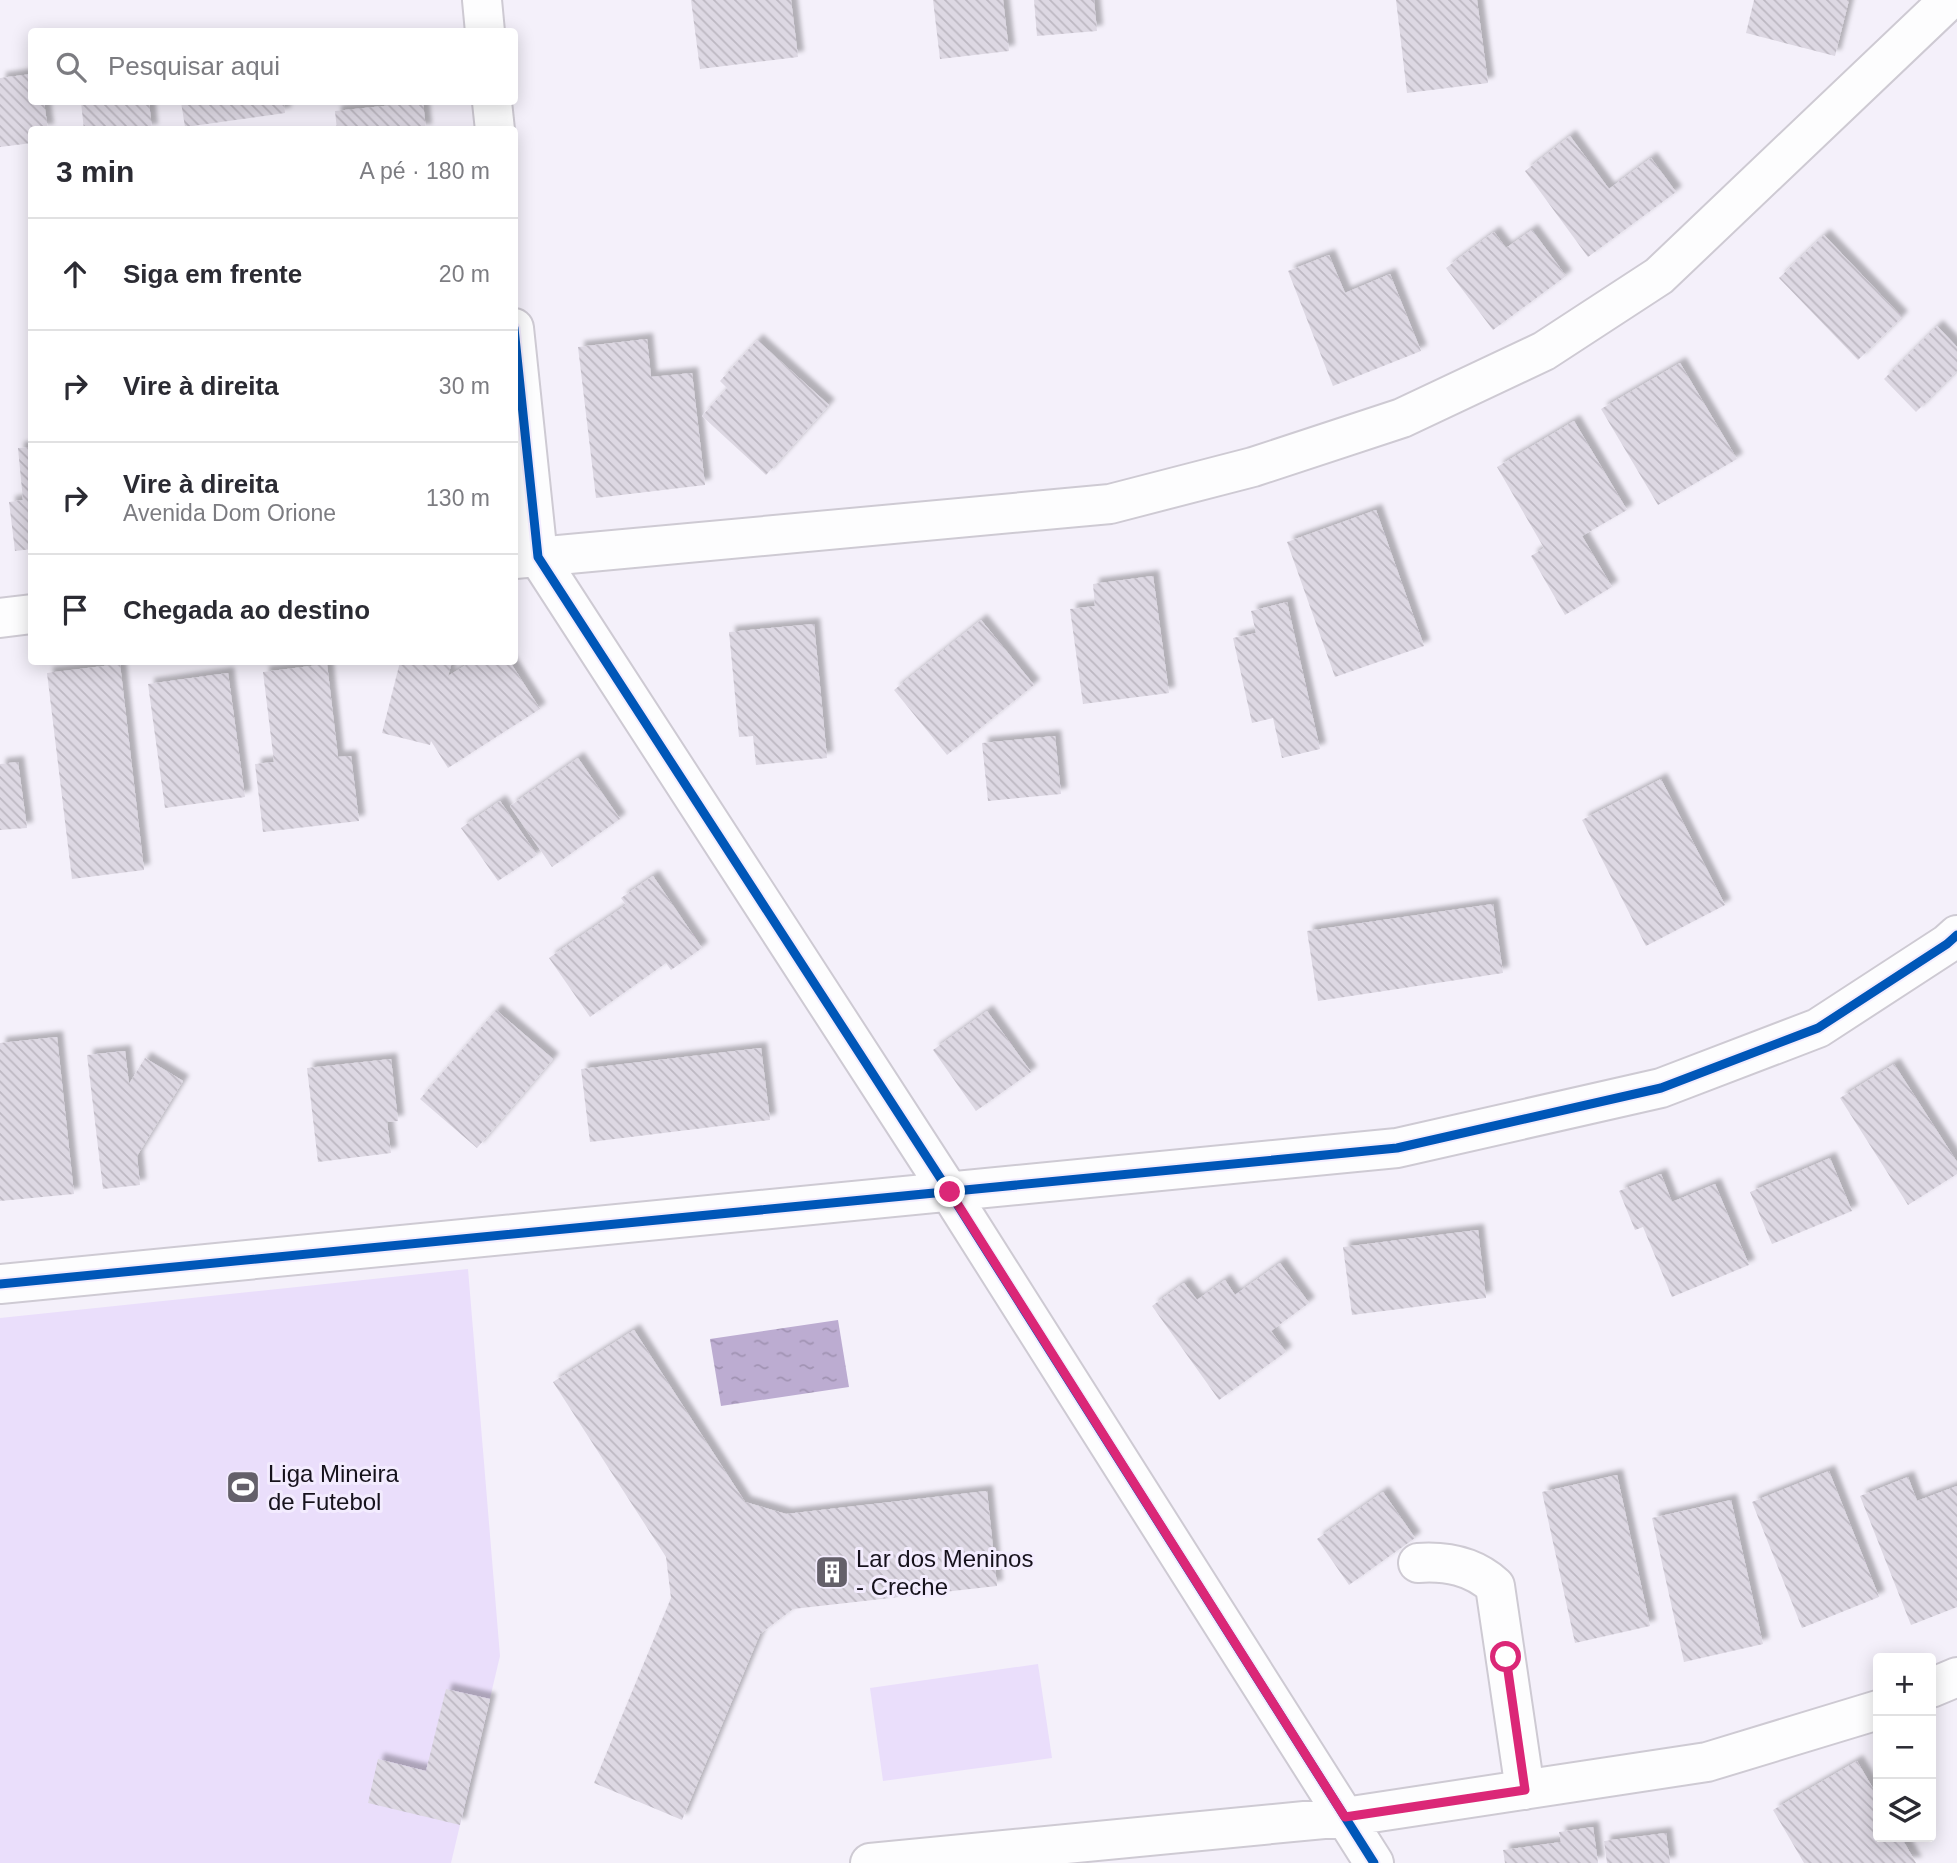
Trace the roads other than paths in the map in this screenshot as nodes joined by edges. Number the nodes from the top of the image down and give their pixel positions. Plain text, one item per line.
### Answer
1 (482, 0) edge
2 (1949, 0) edge
3 (485, 28) edge
4 (492, 105) edge
5 (495, 126) edge
6 (518, 405) edge
7 (526, 558) edge
8 (28, 614) edge
9 (0, 618) edge
10 (1957, 935) edge
11 (950, 1192) junction
12 (0, 1284) edge
13 (1418, 1563) dead end
14 (1957, 1677) edge
15 (1936, 1686) edge
16 (1873, 1712) edge
17 (1525, 1790) junction
18 (1345, 1817) junction
19 (870, 1863) edge
20 (1374, 1863) edge

1 - 3 street
2 - 7 street
4 - 5 street
6 - 7 street
7 - 11 street
8 - 9 street
10 - 11 street
11 - 12 street
11 - 18 street
13 - 17 street
14 - 15 street
16 - 17 street
17 - 18 street
18 - 19 street
18 - 20 street

